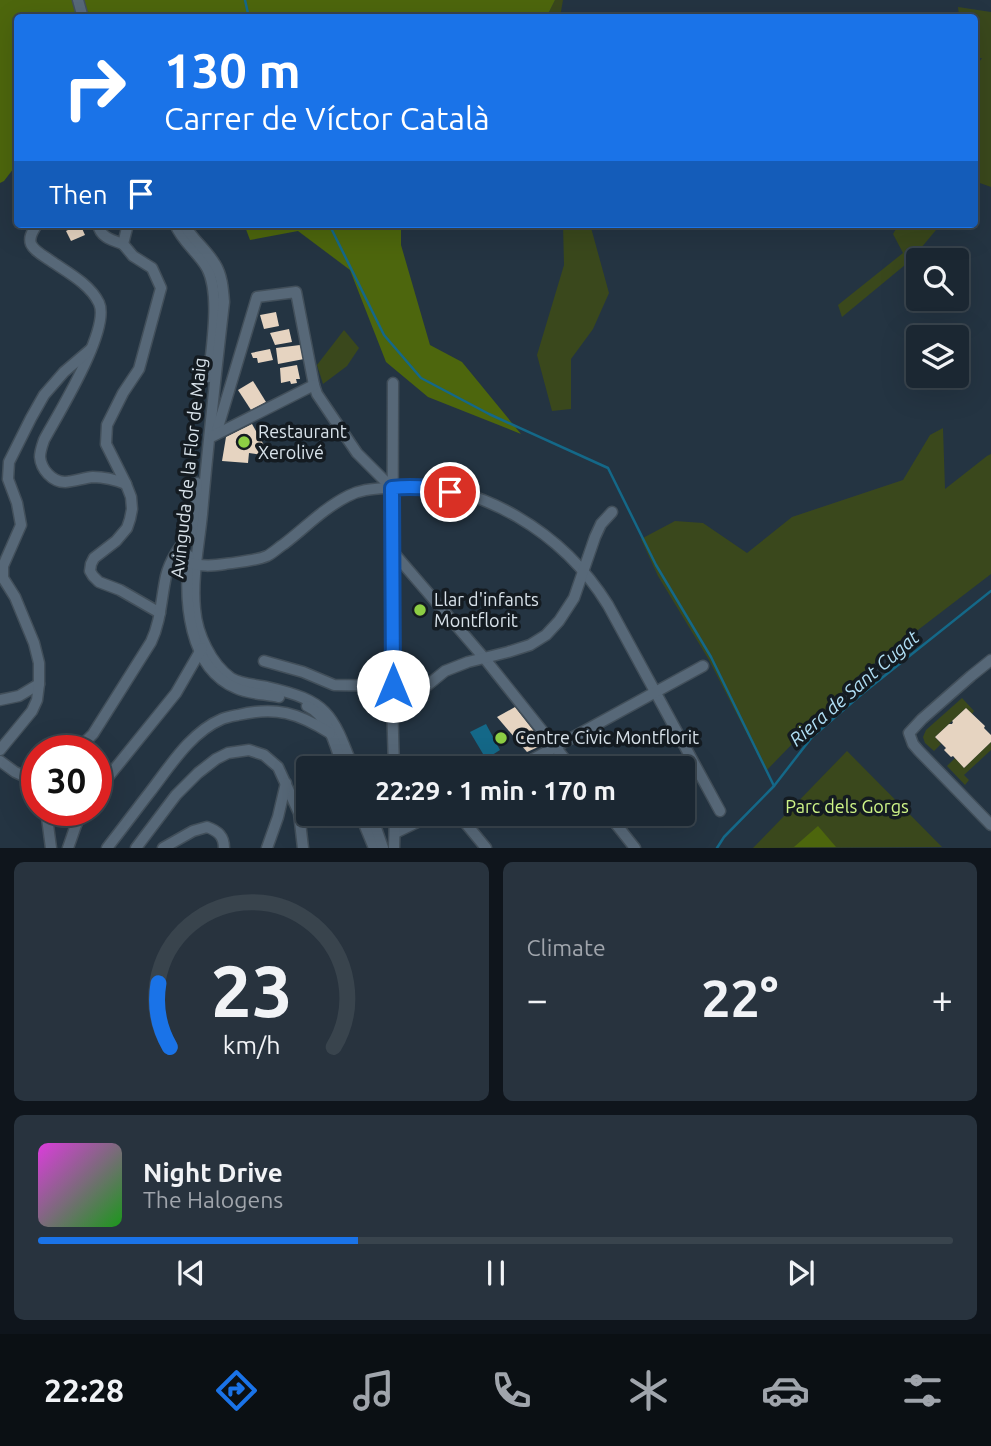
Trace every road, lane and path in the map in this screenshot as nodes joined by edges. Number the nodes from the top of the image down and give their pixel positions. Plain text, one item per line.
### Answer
1 (35, 228) edge
2 (99, 228) edge
3 (127, 228) edge
4 (177, 228) edge
5 (186, 228) edge
6 (123, 244) junction
7 (91, 349) junction
8 (393, 383) dead end
9 (314, 385) junction
10 (209, 438) junction
11 (126, 484) junction
12 (392, 488) junction
13 (612, 512) dead end
14 (201, 520) junction
15 (192, 531) junction
16 (393, 552) junction
17 (192, 563) junction
18 (584, 572) junction
19 (160, 613) junction
20 (203, 648) junction
21 (485, 659) junction
22 (991, 660) edge
23 (264, 661) dead end
24 (704, 666) dead end
25 (39, 684) junction
26 (393, 686) junction
27 (655, 691) junction
28 (0, 700) edge
29 (392, 701) junction
30 (330, 733) junction
31 (92, 735) edge
32 (555, 747) junction
33 (0, 750) edge
34 (339, 756) edge
35 (348, 756) edge
36 (394, 756) edge
37 (539, 756) edge
38 (562, 756) edge
39 (0, 761) edge
40 (112, 772) edge
41 (21, 775) edge
42 (286, 783) junction
43 (720, 811) dead end
44 (991, 825) edge
45 (48, 826) edge
46 (76, 826) edge
47 (365, 826) edge
48 (375, 826) edge
49 (395, 826) edge
50 (411, 826) edge
51 (468, 826) edge
52 (618, 826) edge
53 (474, 833) junction
54 (395, 834) junction
55 (51, 848) edge
56 (68, 848) edge
57 (107, 848) edge
58 (136, 848) edge
59 (163, 848) edge
60 (224, 848) edge
61 (267, 848) edge
62 (303, 848) edge
63 (374, 848) edge
64 (383, 848) edge
65 (394, 848) edge
66 (472, 848) edge
67 (486, 848) edge
68 (635, 848) edge

1 - 7 street
2 - 6 street
3 - 6 street
4 - 10 street, Avinguda de la Flor de Maig
5 - 10 street, Avinguda de la Flor de Maig
6 - 11 street
7 - 11 street
7 - 25 street
8 - 12 street
9 - 10 street
9 - 10 street
9 - 12 street
10 - 14 street, Avinguda de la Flor de Maig
10 - 15 street, Avinguda de la Flor de Maig
11 - 19 street
12 - 16 street
12 - 17 street
12 - 18 street
13 - 18 street
14 - 15 street
14 - 17 street, Avinguda de la Flor de Maig
15 - 17 street, Avinguda de la Flor de Maig
15 - 19 street
16 - 21 street
16 - 26 street
17 - 20 street, Avinguda de la Flor de Maig
18 - 21 street
18 - 27 street
19 - 31 street
20 - 30 street, Avinguda de la Flor de Maig
20 - 35 street, Avinguda de la Flor de Maig
20 - 40 street
21 - 29 street
21 - 32 street
22 - 44 street
23 - 26 street
24 - 27 street
25 - 28 street
25 - 33 street
26 - 29 street
27 - 32 street
27 - 43 street
29 - 36 street
30 - 34 street, Avinguda de la Flor de Maig
30 - 57 street
32 - 37 street
32 - 38 street
39 - 41 street
42 - 58 street
42 - 61 street
42 - 62 street
45 - 55 street
46 - 56 street
47 - 63 street
48 - 64 street
49 - 54 street
50 - 54 street
51 - 53 street
52 - 68 street
53 - 66 street
53 - 67 street
54 - 65 street
59 - 60 street

